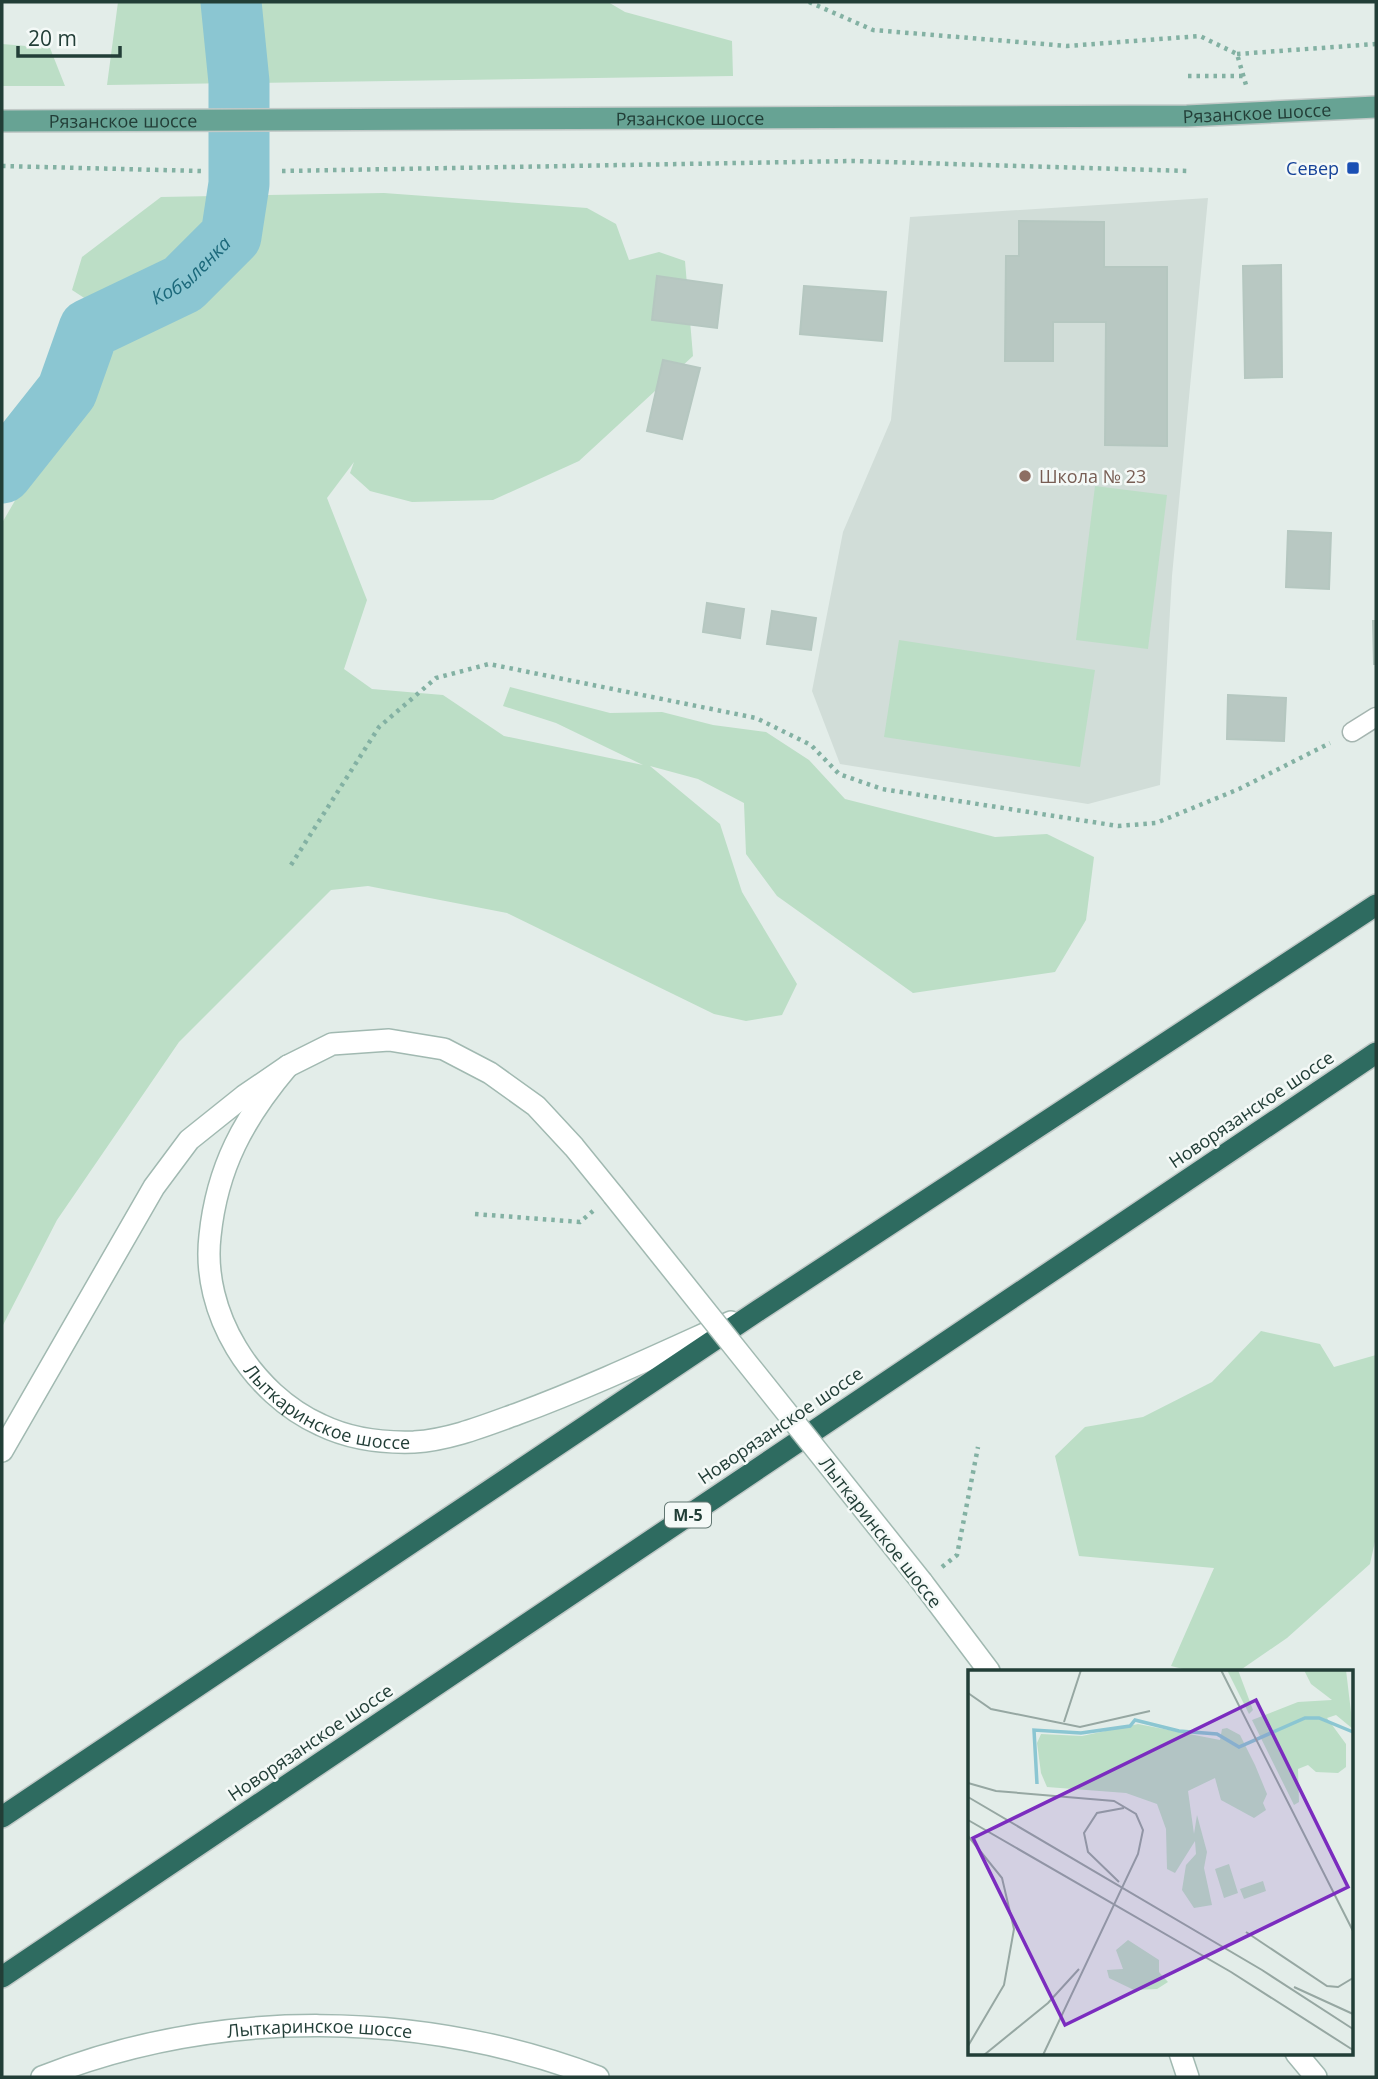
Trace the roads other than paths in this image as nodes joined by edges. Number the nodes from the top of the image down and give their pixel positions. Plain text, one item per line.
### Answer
1 (1376, 107) edge
2 (2, 121) edge
3 (1376, 717) edge
4 (1352, 732) road end
5 (1376, 905) edge
6 (1376, 1054) edge
7 (288, 1066) junction
8 (759, 1310) junction
9 (2, 1451) edge
10 (988, 1670) edge
11 (2, 1817) edge
12 (2, 1977) edge
13 (1180, 2054) edge
14 (1297, 2054) edge
15 (42, 2077) edge
16 (598, 2077) edge
17 (1188, 2077) edge
18 (1316, 2077) edge

1 - 2 main road, Рязанское шоссе
3 - 4 lane
5 - 8 highway
6 - 12 highway, Новорязанское шоссе / М-5
7 - 8 main road, Лыткаринское шоссе
7 - 9 main road, Лыткаринское шоссе
7 - 10 main road, Лыткаринское шоссе, bridge
8 - 11 highway
13 - 17 main road
14 - 18 main road
15 - 16 main road, Лыткаринское шоссе

